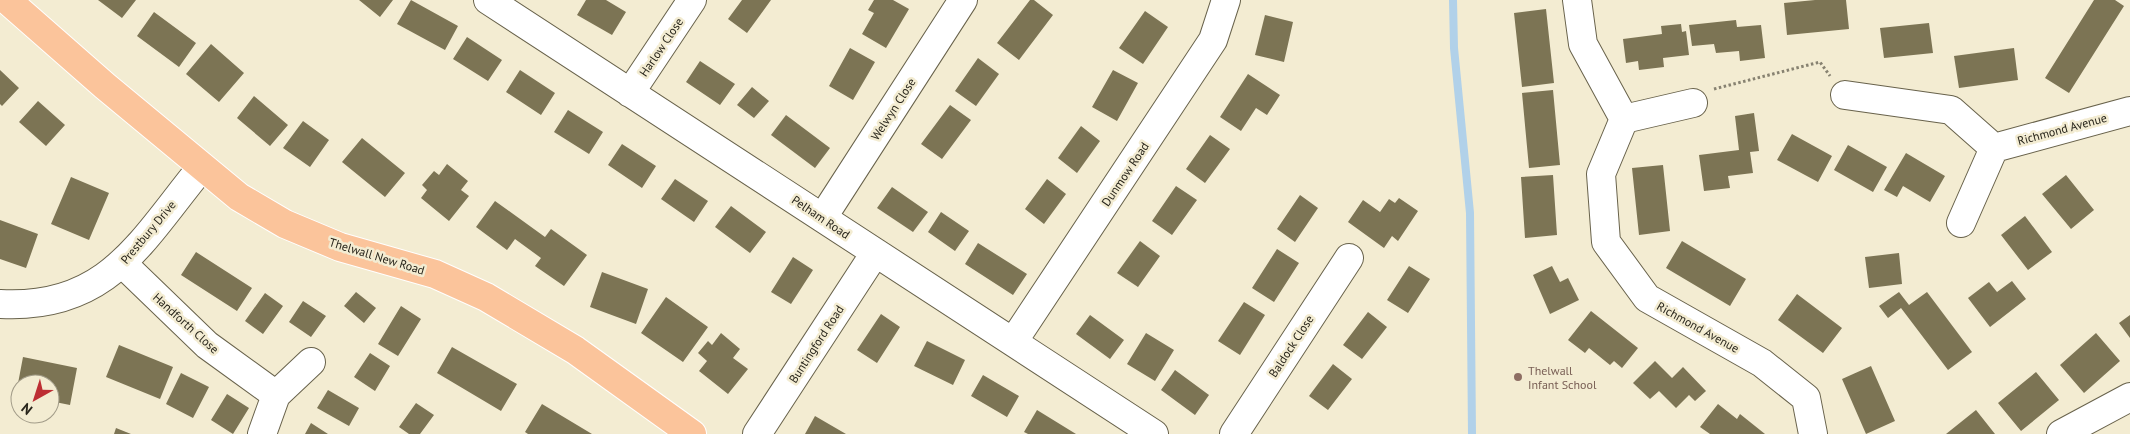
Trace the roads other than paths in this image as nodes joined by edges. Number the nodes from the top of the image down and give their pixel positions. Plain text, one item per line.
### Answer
1 (7, 0) edge
2 (488, 0) edge
3 (692, 0) edge
4 (963, 0) edge
5 (1226, 0) edge
6 (1577, 0) edge
7 (630, 93) junction
8 (1845, 95) road end
9 (1692, 103) road end
10 (2130, 111) edge
11 (1624, 119) junction
12 (1994, 148) junction
13 (201, 168) junction
14 (823, 217) junction
15 (1961, 223) dead end
16 (874, 253) junction
17 (1349, 258) dead end
18 (123, 264) junction
19 (0, 304) edge
20 (1013, 342) junction
21 (312, 362) dead end
22 (276, 394) junction
23 (2130, 397) edge
24 (262, 434) edge
25 (692, 434) edge
26 (757, 434) edge
27 (1154, 434) edge
28 (1234, 434) edge
29 (1813, 434) edge
30 (2061, 434) edge

1 - 13 main road, Thelwall New Road
2 - 7 street, Pelham Road
3 - 7 street, Harlow Close
4 - 14 street, Welwyn Close
5 - 20 street, Dunmow Road
6 - 11 street
7 - 14 street, Pelham Road
8 - 12 street
9 - 11 street
10 - 12 street, Richmond Avenue
11 - 29 street, Richmond Avenue
12 - 15 street
13 - 18 street, Prestbury Drive
13 - 25 main road, Thelwall New Road
14 - 16 street, Pelham Road
16 - 20 street, Pelham Road
16 - 26 street, Buntingford Road
17 - 28 street, Baldock Close
18 - 19 street, Prestbury Drive
18 - 22 street, Handforth Close
20 - 27 street, Pelham Road
21 - 22 street
22 - 24 street
23 - 30 street

